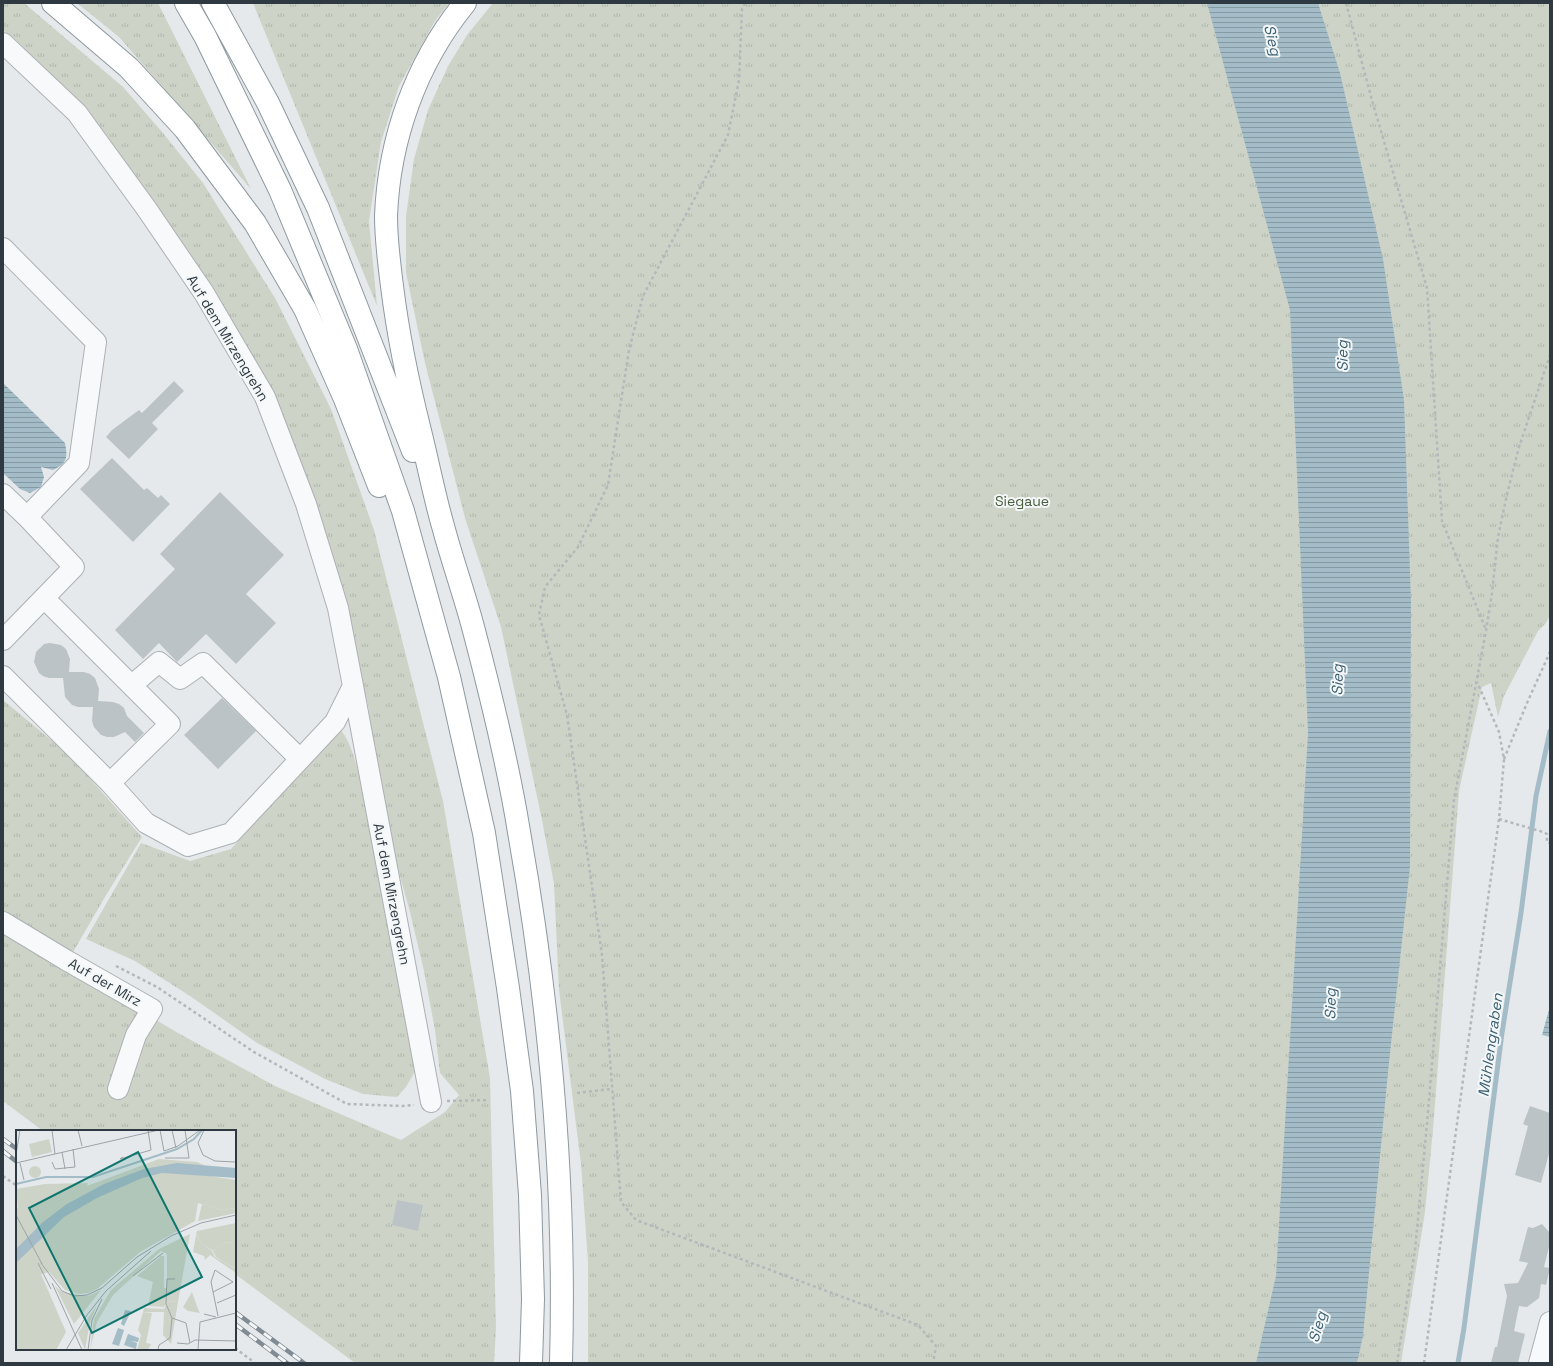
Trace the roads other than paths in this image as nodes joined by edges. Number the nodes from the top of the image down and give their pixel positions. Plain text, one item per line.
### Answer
1 (53, 3) edge
2 (186, 3) edge
3 (213, 3) edge
4 (465, 3) edge
5 (3, 43) edge
6 (3, 248) edge
7 (3, 494) edge
8 (27, 517) junction
9 (443, 526) junction
10 (44, 598) junction
11 (3, 640) edge
12 (3, 676) edge
13 (449, 677) junction
14 (132, 685) junction
15 (352, 686) junction
16 (300, 759) junction
17 (110, 783) junction
18 (3, 922) edge
19 (118, 1089) dead end
20 (431, 1102) road end
21 (1550, 1322) edge
22 (531, 1363) edge
23 (561, 1363) edge
24 (1539, 1363) edge

1 - 13 highway
2 - 13 highway
3 - 9 highway
4 - 9 highway
5 - 15 street, Auf dem Mirzengrehn
6 - 8 street
7 - 8 street
8 - 10 street
9 - 23 highway
10 - 11 street
10 - 14 street
12 - 17 street
13 - 22 highway
14 - 16 street
14 - 17 street
15 - 16 street
15 - 20 street, Auf dem Mirzengrehn
16 - 17 street
18 - 19 street, Auf der Mirz
21 - 24 street

